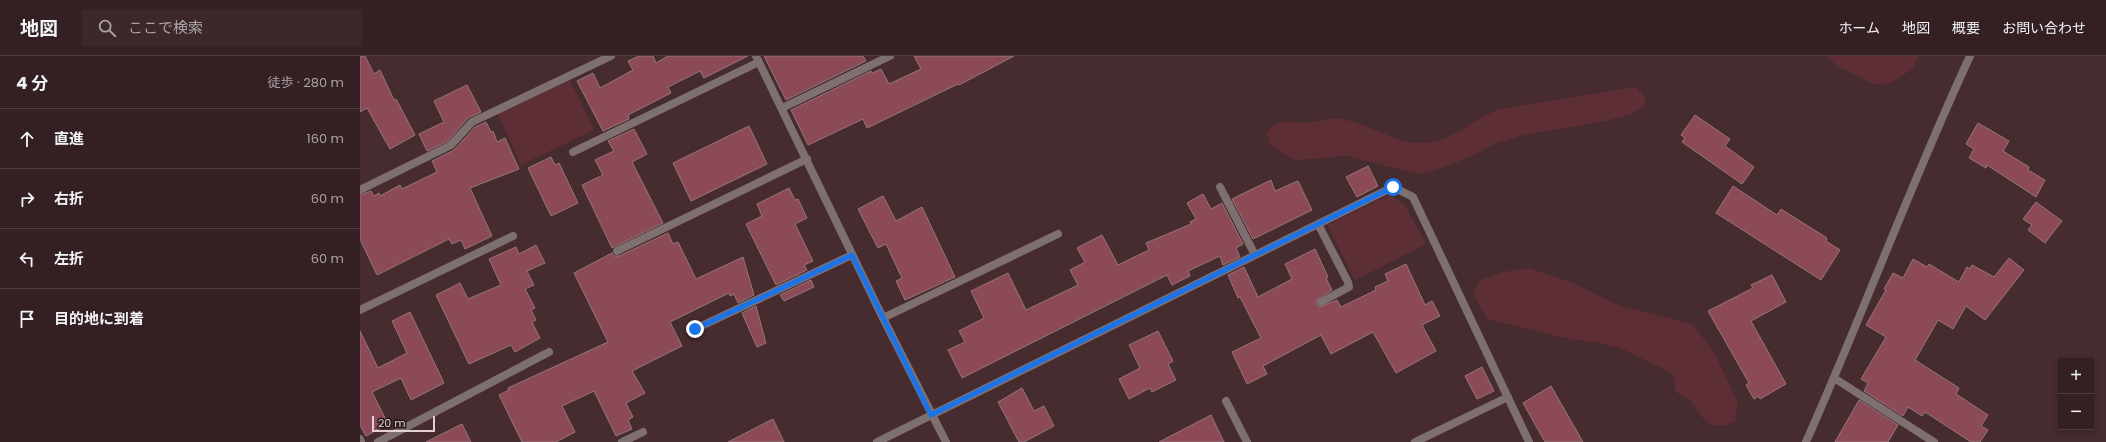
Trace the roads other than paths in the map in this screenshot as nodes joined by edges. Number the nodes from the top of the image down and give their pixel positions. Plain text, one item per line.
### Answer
1 (611, 56) edge
2 (890, 56) edge
3 (1970, 56) edge
4 (758, 59) edge
5 (782, 108) junction
6 (573, 152) dead end
7 (807, 159) junction
8 (1220, 187) dead end
9 (360, 190) edge
10 (1318, 224) junction
11 (1058, 234) dead end
12 (513, 236) dead end
13 (617, 251) dead end
14 (852, 255) junction
15 (1256, 255) junction
16 (1321, 302) dead end
17 (360, 310) edge
18 (883, 318) junction
19 (695, 329) dead end
20 (548, 352) dead end
21 (1834, 378) junction
22 (1508, 397) junction
23 (1226, 401) dead end
24 (931, 415) junction
25 (643, 432) dead end
26 (360, 439) edge
27 (362, 442) edge
28 (378, 442) edge
29 (622, 442) edge
30 (877, 442) edge
31 (946, 442) edge
32 (1247, 442) edge
33 (1415, 442) edge
34 (1529, 442) edge
35 (1806, 442) edge
36 (1934, 442) edge

1 - 9 street
2 - 5 street
3 - 21 street
4 - 5 street
4 - 6 street
5 - 7 street
7 - 13 street
7 - 14 street
8 - 15 street
10 - 15 street
10 - 16 street
10 - 22 street
11 - 18 street
12 - 17 street
14 - 18 street
14 - 19 street
15 - 24 street
18 - 24 street
20 - 28 street
21 - 35 street
21 - 36 street
22 - 33 street
22 - 34 street
23 - 32 street
24 - 30 street
24 - 31 street
25 - 29 street
26 - 27 street

